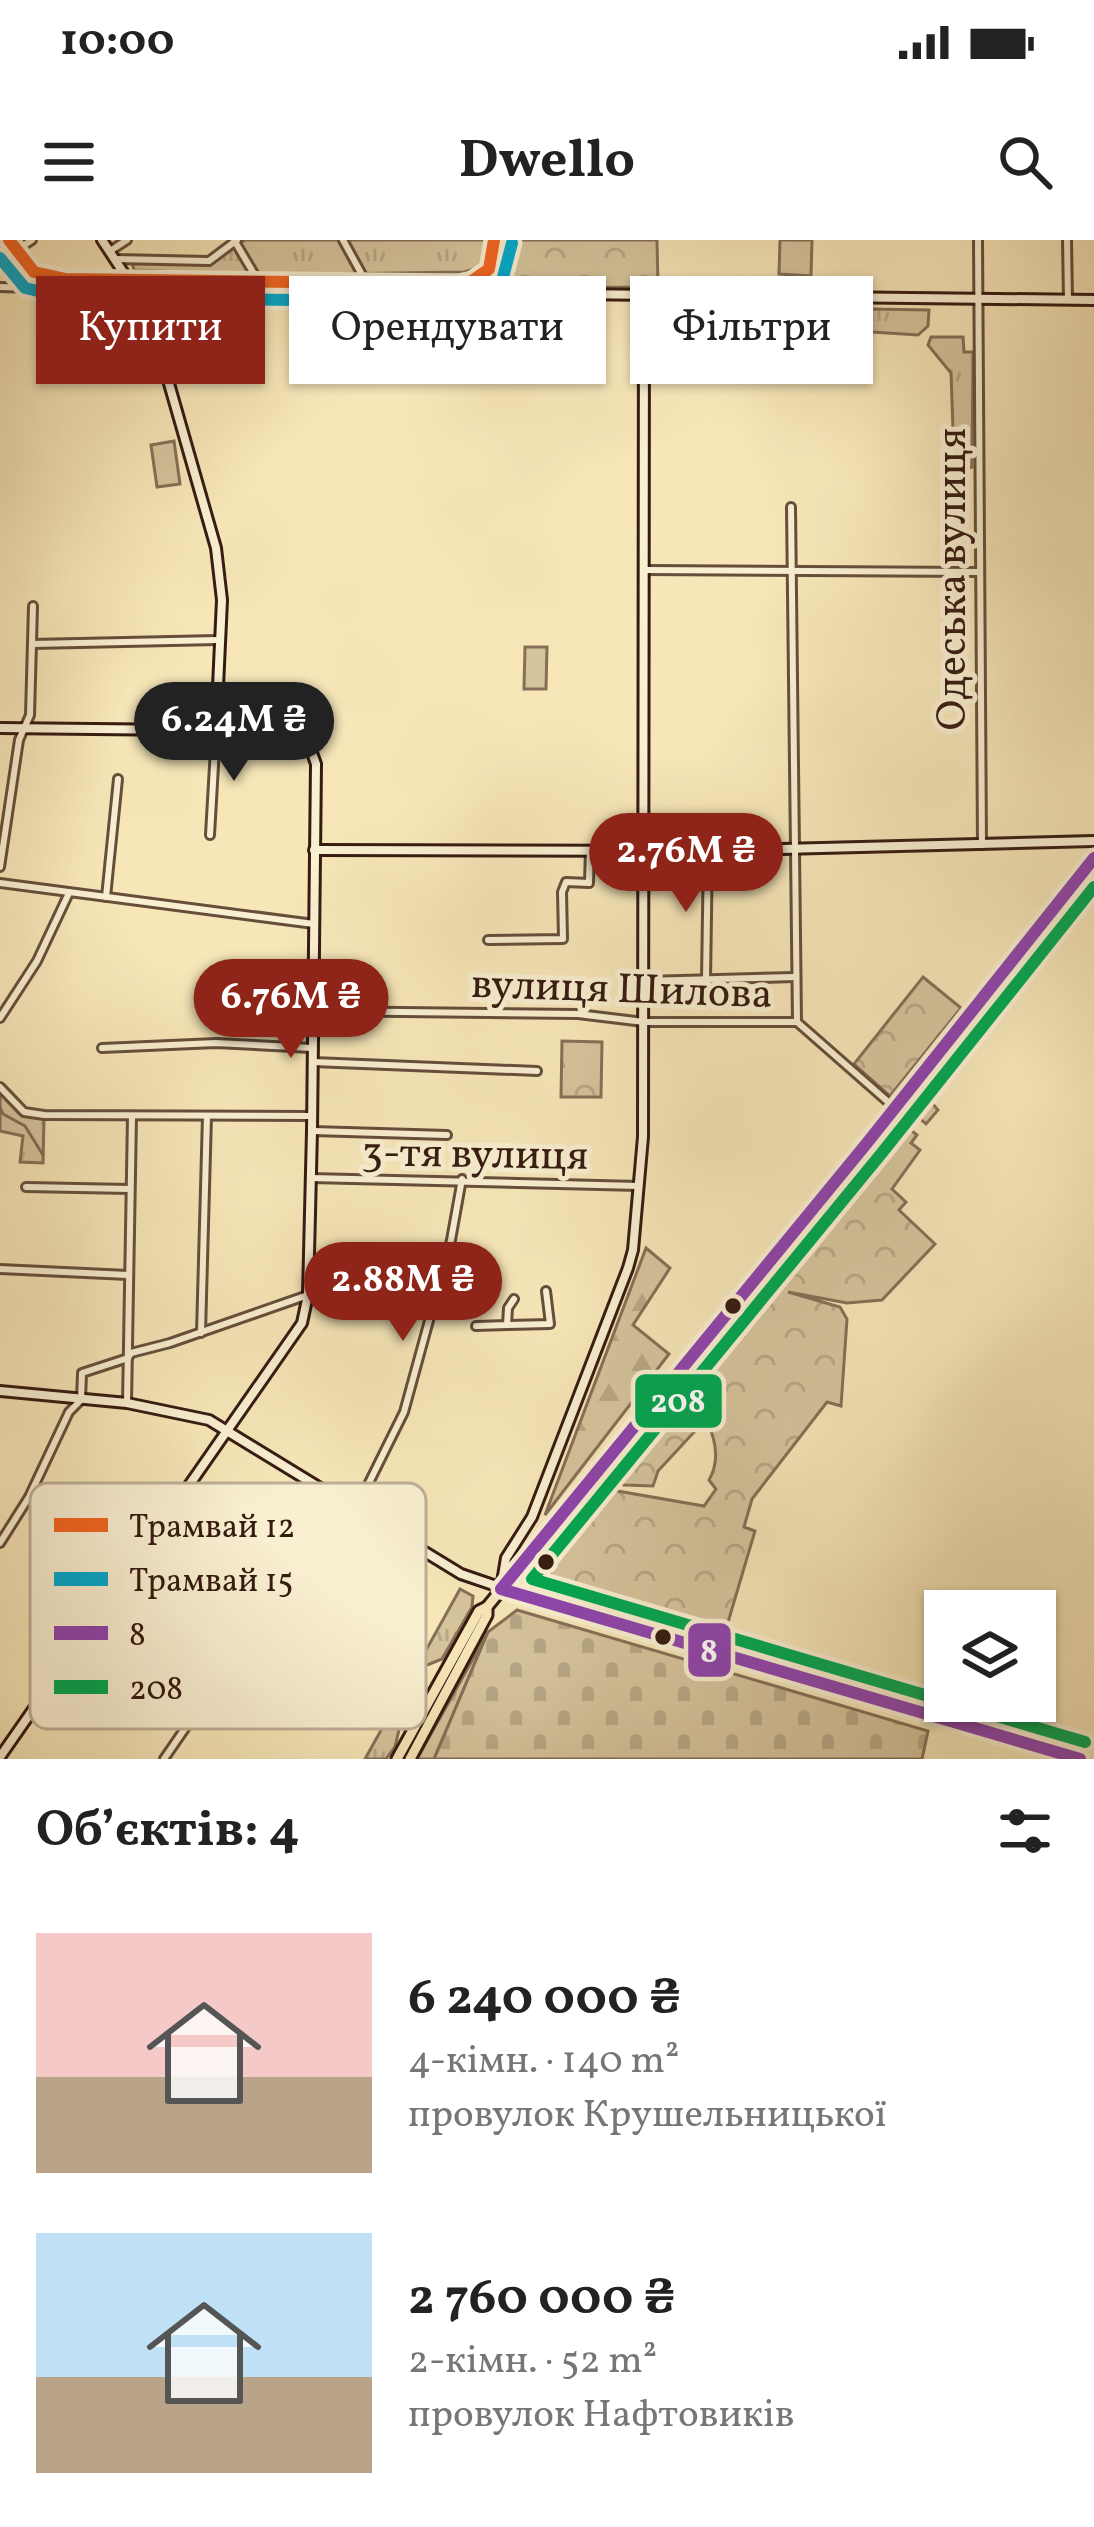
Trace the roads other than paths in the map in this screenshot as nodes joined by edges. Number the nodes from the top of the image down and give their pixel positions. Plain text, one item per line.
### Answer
1 (0, 240) edge
2 (32, 240) edge
3 (103, 240) edge
4 (128, 240) edge
5 (235, 240) edge
6 (343, 240) edge
7 (500, 240) edge
8 (978, 240) edge
9 (1067, 240) edge
10 (9, 255) junction
11 (112, 255) junction
12 (124, 276) edge
13 (255, 276) edge
14 (363, 276) edge
15 (500, 276) edge
16 (0, 287) edge
17 (33, 288) junction
18 (36, 288) edge
19 (873, 297) edge
20 (979, 298) junction
21 (1068, 299) junction
22 (1094, 300) edge
23 (169, 384) edge
24 (644, 384) edge
25 (791, 507) dead end
26 (644, 570) junction
27 (794, 572) junction
28 (979, 572) junction
29 (33, 606) dead end
30 (218, 640) junction
31 (32, 644) junction
32 (0, 728) edge
33 (25, 728) junction
34 (216, 730) junction
35 (118, 778) dead end
36 (210, 835) dead end
37 (1094, 841) edge
38 (982, 845) junction
39 (314, 850) junction
40 (590, 850) junction
41 (642, 850) junction
42 (796, 850) junction
43 (708, 851) junction
44 (1094, 858) edge
45 (0, 866) edge
46 (0, 883) edge
47 (69, 893) junction
48 (106, 897) junction
49 (314, 924) junction
50 (488, 940) dead end
51 (795, 977) junction
52 (706, 979) junction
53 (644, 980) junction
54 (315, 1011) junction
55 (0, 1018) edge
56 (644, 1022) junction
57 (796, 1022) junction
58 (102, 1048) dead end
59 (312, 1048) junction
60 (313, 1062) junction
61 (537, 1071) dead end
62 (0, 1087) edge
63 (895, 1108) junction
64 (311, 1115) junction
65 (132, 1116) junction
66 (207, 1116) junction
67 (312, 1131) junction
68 (448, 1135) dead end
69 (310, 1178) junction
70 (462, 1179) junction
71 (639, 1186) junction
72 (26, 1187) dead end
73 (130, 1189) junction
74 (0, 1269) edge
75 (128, 1275) junction
76 (546, 1291) dead end
77 (308, 1294) junction
78 (514, 1299) dead end
79 (507, 1325) junction
80 (476, 1326) dead end
81 (201, 1333) junction
82 (128, 1358) junction
83 (0, 1390) edge
84 (81, 1400) junction
85 (127, 1403) junction
86 (226, 1431) junction
87 (36, 1483) edge
88 (190, 1483) edge
89 (307, 1483) edge
90 (369, 1483) edge
91 (30, 1495) edge
92 (542, 1537) junction
93 (0, 1543) edge
94 (426, 1554) edge
95 (501, 1589) junction
96 (549, 1604) junction
97 (487, 1607) junction
98 (426, 1707) edge
99 (30, 1714) edge
100 (185, 1729) edge
101 (414, 1729) edge
102 (0, 1757) edge
103 (164, 1759) edge
104 (398, 1759) edge
105 (410, 1759) edge
106 (1080, 1759) edge

1 - 10 street
2 - 10 street
3 - 11 street
4 - 11 street
5 - 11 street
5 - 13 street
6 - 14 street
7 - 15 street
8 - 20 street, Одеська вулиця
9 - 21 street
10 - 17 street
11 - 12 street
16 - 17 street
17 - 18 street
19 - 20 street
20 - 21 street
20 - 28 street, Одеська вулиця
21 - 22 street
23 - 30 street
24 - 26 street
25 - 27 street
26 - 27 street
26 - 41 street
27 - 28 street
27 - 42 street
28 - 38 street, Одеська вулиця
29 - 31 street
30 - 31 street
30 - 34 street
31 - 33 street
32 - 33 street
33 - 34 street
33 - 45 street
34 - 36 street
34 - 39 street
35 - 48 street
37 - 38 street
38 - 42 street
39 - 40 street
39 - 49 street
40 - 41 street
40 - 50 street
41 - 43 street
41 - 53 street
42 - 43 street
42 - 51 street
43 - 52 street
44 - 63 main road
46 - 47 street
47 - 48 street
47 - 55 street
48 - 49 street
49 - 54 street
51 - 52 street
51 - 57 street
52 - 53 street
53 - 56 street
54 - 56 street, вулиця Шилова
54 - 59 street
56 - 57 street, вулиця Шилова
56 - 71 street
57 - 63 street, вулиця Шилова
58 - 59 street
59 - 60 street
60 - 61 street
60 - 64 street
62 - 65 street
63 - 92 main road
64 - 66 street
64 - 67 street
65 - 66 street
65 - 73 street
66 - 81 street
67 - 68 street
67 - 69 street
69 - 70 street, 3-тя вулиця
69 - 77 street
70 - 71 street, 3-тя вулиця
70 - 90 street
71 - 95 street
72 - 73 street
73 - 75 street
74 - 75 street
75 - 82 street
76 - 79 street
77 - 81 street
77 - 86 street
78 - 79 street
79 - 80 street
81 - 82 street
82 - 84 street
82 - 85 street
83 - 84 street
84 - 85 street
84 - 87 street
85 - 86 street
86 - 88 street
86 - 89 street
91 - 93 street
92 - 95 main road
92 - 96 main road
94 - 95 street
95 - 96 street
95 - 97 main road
96 - 106 street
97 - 98 main road
97 - 105 main road
99 - 102 street
100 - 103 street
101 - 104 main road

